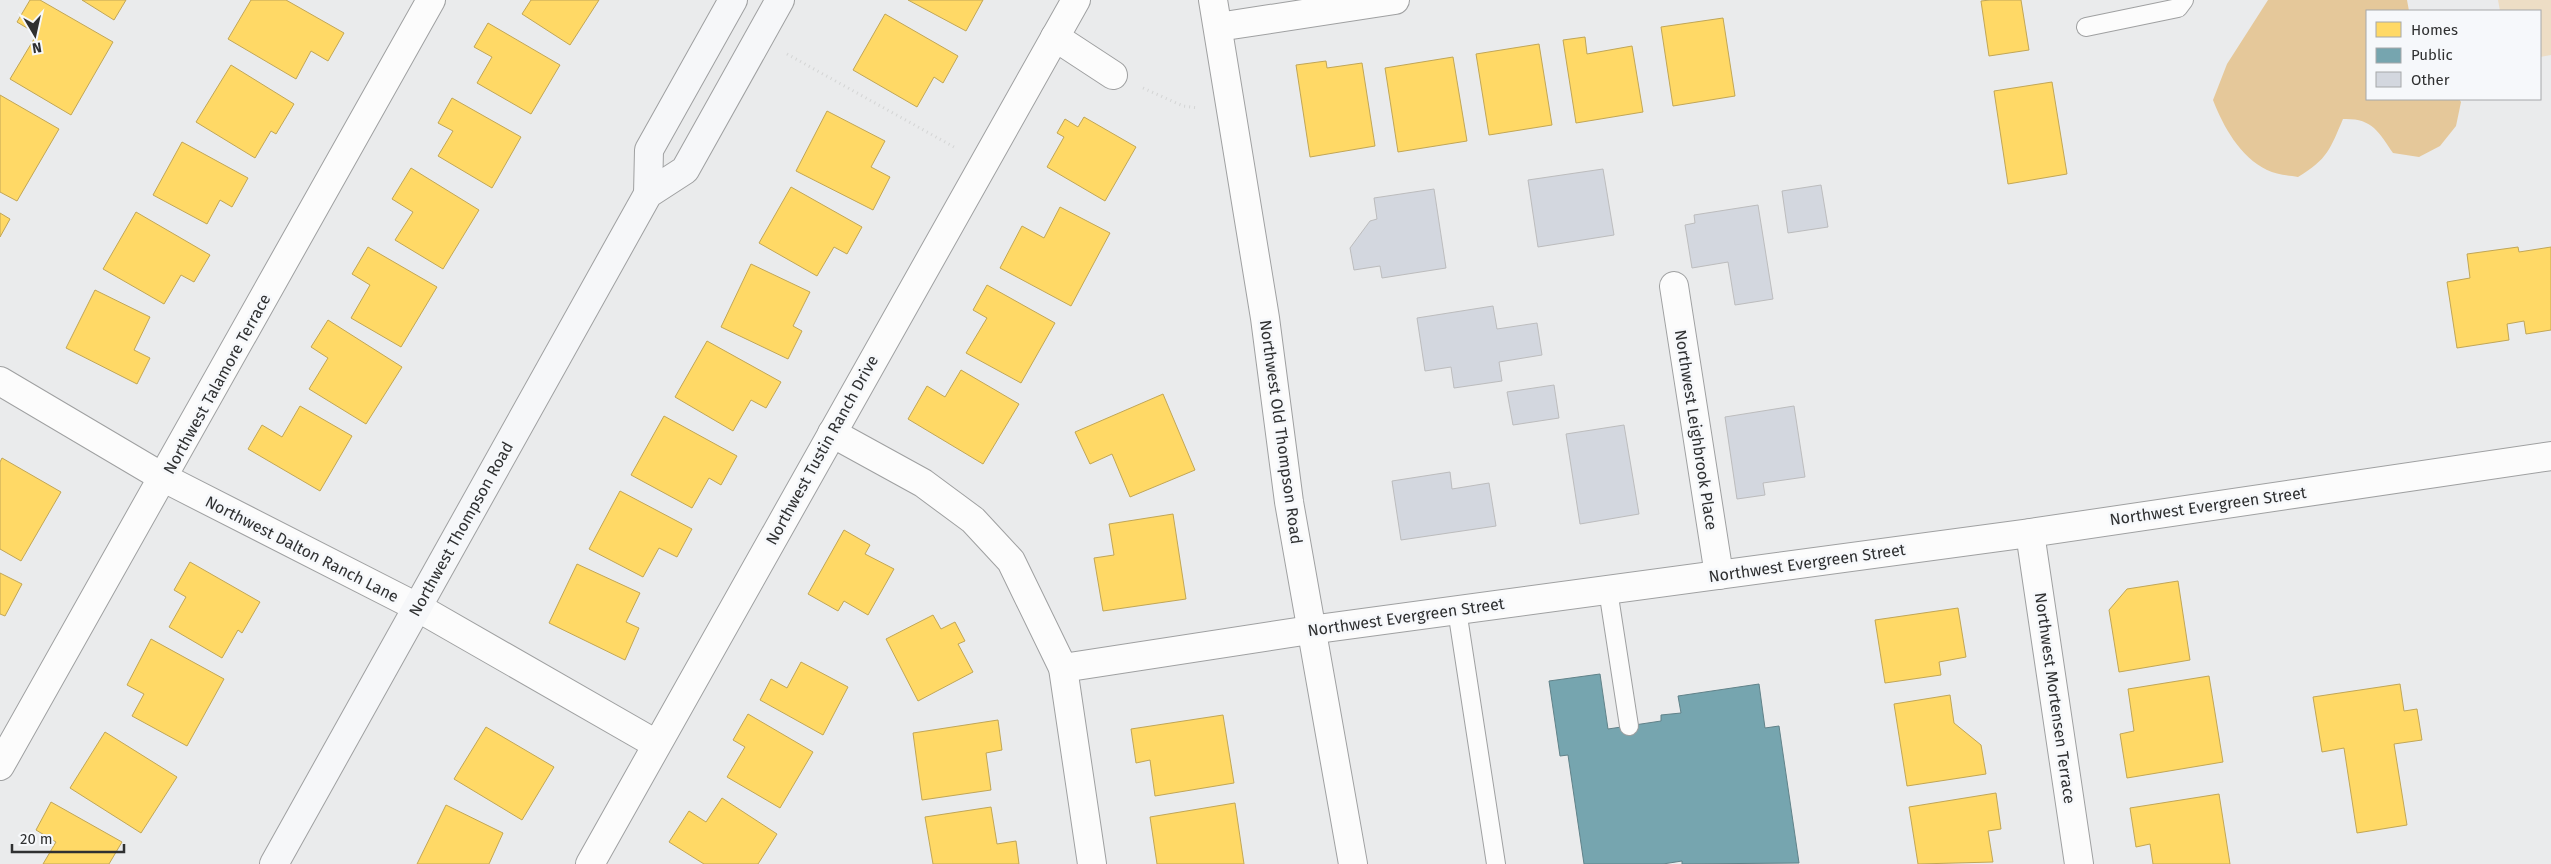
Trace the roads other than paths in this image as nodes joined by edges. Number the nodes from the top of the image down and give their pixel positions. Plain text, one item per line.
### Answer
1 (431, 0) edge
2 (733, 0) edge
3 (780, 0) edge
4 (1076, 0) edge
5 (1213, 0) edge
6 (1395, 0) edge
7 (2184, 0) edge
8 (1218, 26) junction
9 (2086, 27) dead end
10 (1055, 37) junction
11 (1113, 75) road end
12 (648, 194) junction
13 (1674, 286) dead end
14 (0, 381) edge
15 (832, 433) junction
16 (2551, 456) edge
17 (164, 478) junction
18 (2030, 533) junction
19 (1719, 574) junction
20 (1608, 590) junction
21 (417, 608) junction
22 (1457, 610) junction
23 (1310, 630) junction
24 (1063, 668) junction
25 (1629, 726) dead end
26 (656, 744) junction
27 (0, 766) edge
28 (274, 864) edge
29 (590, 864) edge
30 (1092, 864) edge
31 (1353, 864) edge
32 (1496, 864) edge
33 (2079, 864) edge

1 - 17 street, Northwest Talamore Terrace
2 - 12 street, Northwest Thompson Road
3 - 12 street, Northwest Thompson Road
4 - 10 street, Northwest Tustin Ranch Drive
5 - 8 street, Northwest Old Thompson Road
6 - 8 street
7 - 9 lane
8 - 23 street, Northwest Old Thompson Road
10 - 11 street
10 - 15 street, Northwest Tustin Ranch Drive
12 - 21 street, Northwest Thompson Road
13 - 19 street, Northwest Leighbrook Place
14 - 17 street, Northwest Dalton Ranch Lane
15 - 24 street
15 - 26 street, Northwest Tustin Ranch Drive
16 - 18 street, Northwest Evergreen Street
17 - 21 street, Northwest Dalton Ranch Lane
17 - 27 street, Northwest Talamore Terrace
18 - 19 street, Northwest Evergreen Street
18 - 33 street, Northwest Mortensen Terrace
19 - 20 street, Northwest Evergreen Street
20 - 22 street, Northwest Evergreen Street
20 - 25 lane
21 - 26 street, Northwest Dalton Ranch Lane
21 - 28 street, Northwest Thompson Road
22 - 23 street, Northwest Evergreen Street
22 - 32 lane
23 - 24 street, Northwest Evergreen Street
23 - 31 street, Northwest Old Thompson Road
24 - 30 street
26 - 29 street, Northwest Tustin Ranch Drive

